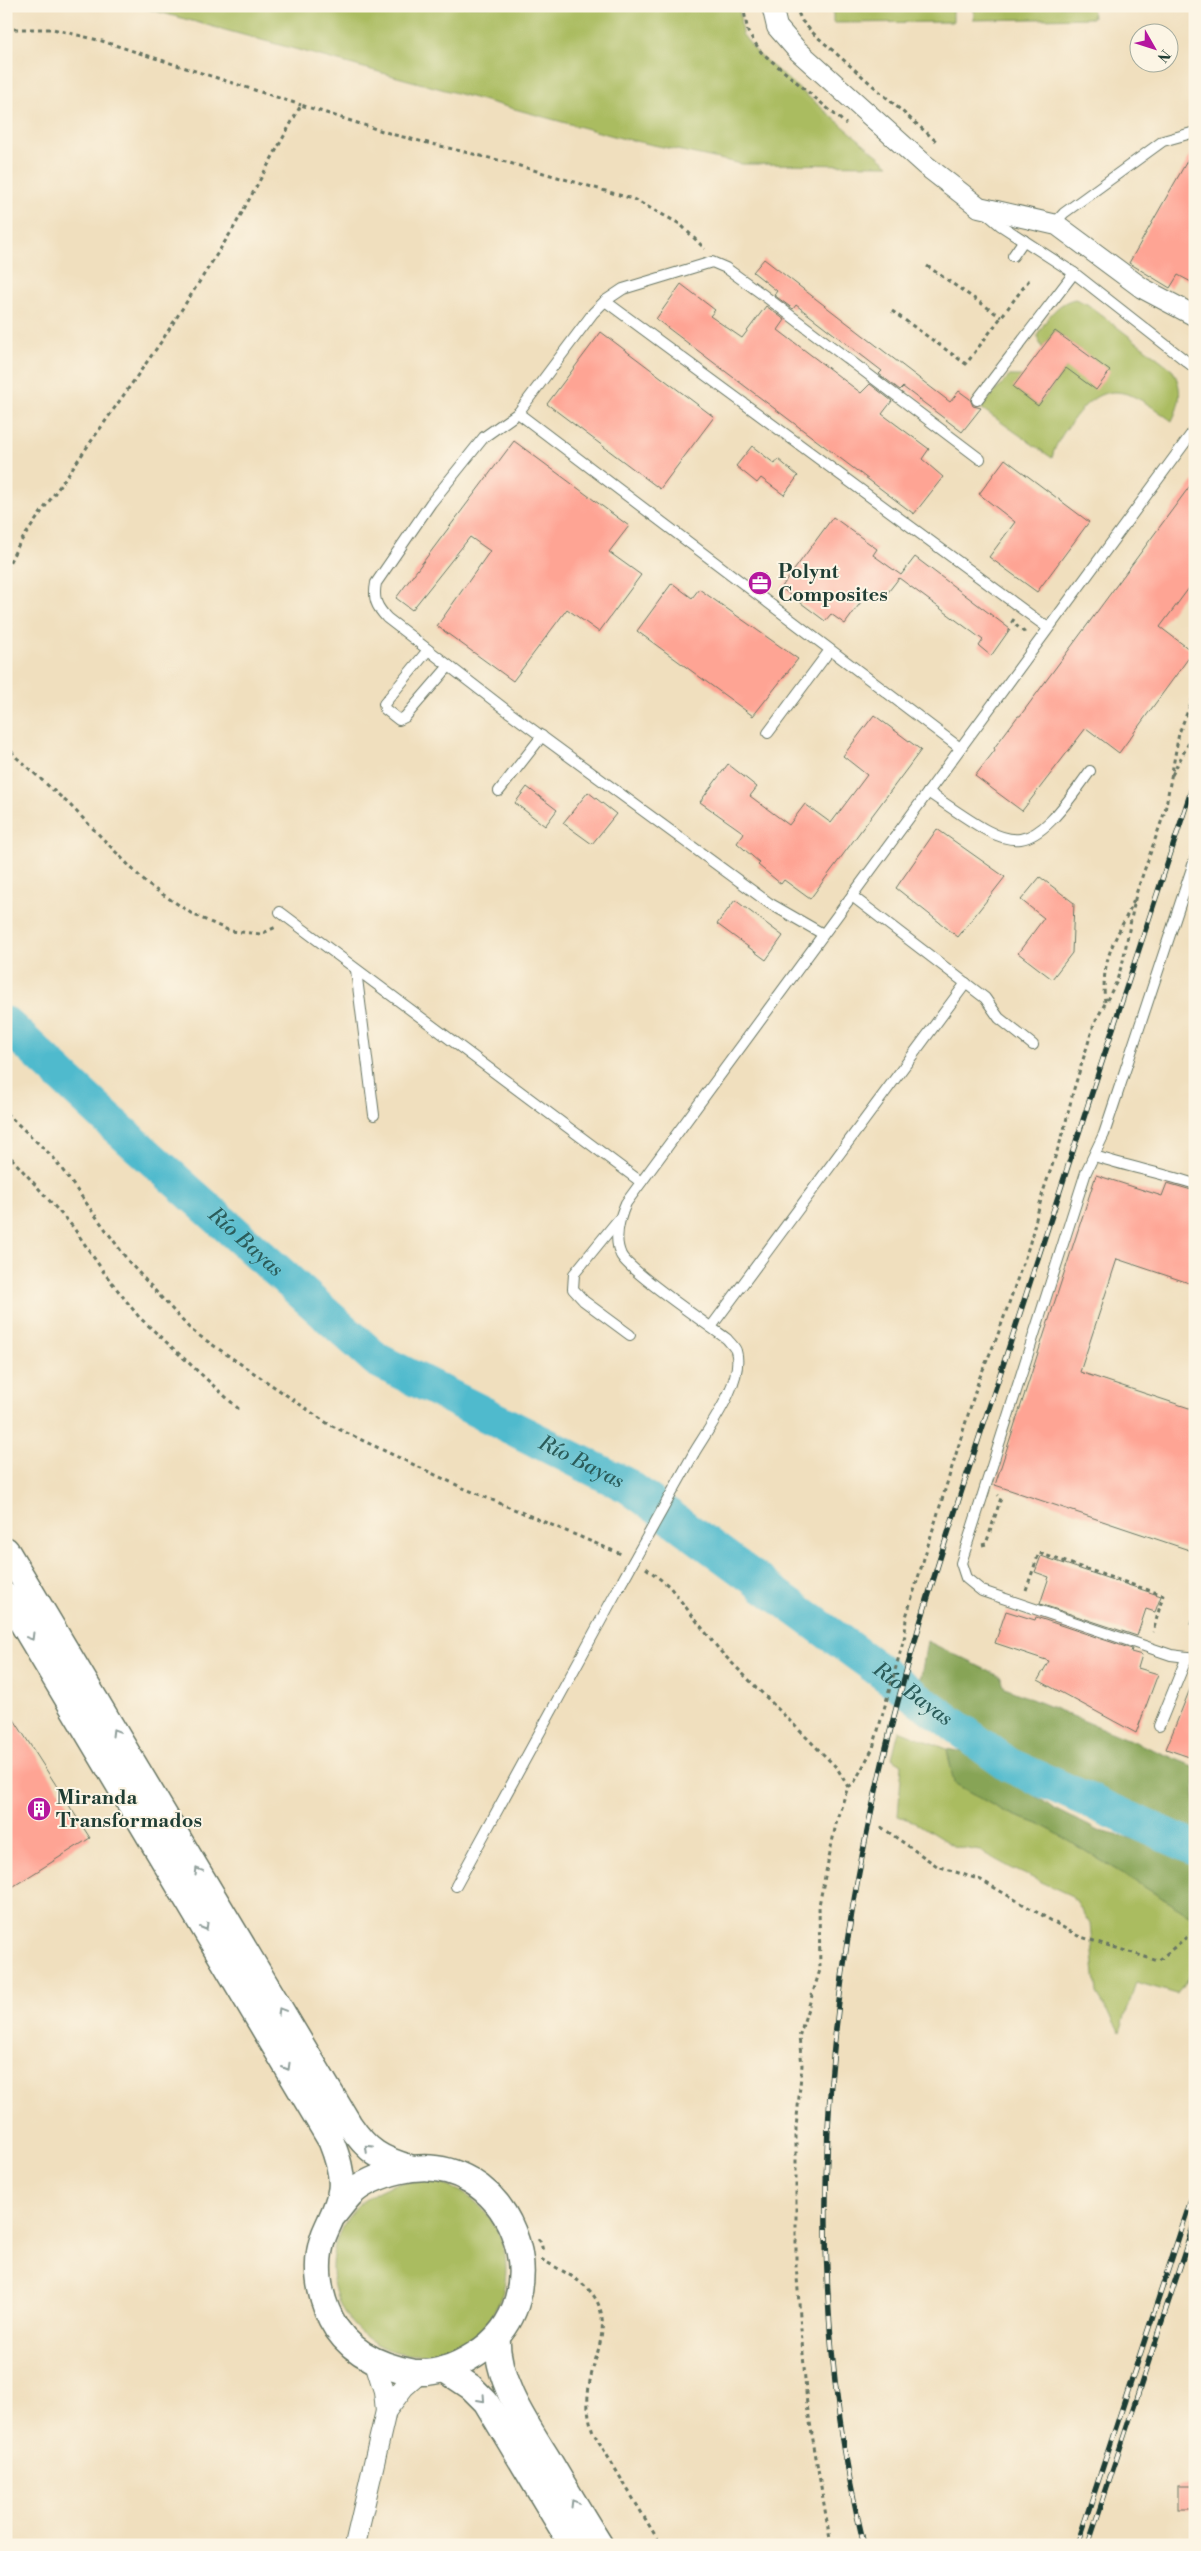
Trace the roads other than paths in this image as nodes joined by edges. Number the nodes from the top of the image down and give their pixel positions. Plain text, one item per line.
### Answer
1 (772, 6) edge
2 (1195, 132) edge
3 (979, 207) junction
4 (1054, 224) junction
5 (1024, 240) junction
6 (1014, 256) dead end
7 (1074, 273) junction
8 (605, 300) junction
9 (1195, 316) edge
10 (1195, 368) edge
11 (977, 400) dead end
12 (518, 414) junction
13 (1195, 429) edge
14 (980, 459) dead end
15 (1048, 628) junction
16 (428, 650) junction
17 (830, 650) junction
18 (449, 666) junction
19 (768, 733) dead end
20 (542, 736) junction
21 (960, 748) junction
22 (1090, 771) dead end
23 (499, 791) dead end
24 (928, 792) junction
25 (1195, 859) edge
26 (852, 896) junction
27 (280, 912) dead end
28 (823, 934) junction
29 (356, 970) junction
30 (966, 983) junction
31 (1033, 1045) dead end
32 (374, 1115) dead end
33 (1095, 1156) junction
34 (641, 1182) junction
35 (1195, 1184) edge
36 (619, 1219) junction
37 (711, 1327) junction
38 (630, 1336) dead end
39 (6, 1550) edge
40 (6, 1596) edge
41 (1191, 1657) edge
42 (1160, 1726) dead end
43 (456, 1886) dead end
44 (411, 2168) junction
45 (332, 2216) junction
46 (497, 2337) junction
47 (375, 2362) junction
48 (432, 2371) junction
49 (386, 2411) junction
50 (355, 2545) edge
51 (572, 2545) edge
52 (600, 2545) edge

1 - 3 street
2 - 4 lane
3 - 4 street
3 - 5 lane
4 - 9 street
5 - 6 lane
5 - 7 lane
7 - 10 lane
7 - 11 lane
8 - 12 lane
8 - 14 lane
8 - 15 lane
12 - 16 lane
12 - 17 lane
13 - 15 lane
15 - 21 lane
16 - 18 lane
16 - 18 lane
17 - 19 lane
17 - 21 lane
18 - 20 lane
20 - 23 lane
20 - 28 lane
21 - 24 lane
22 - 24 lane
24 - 26 lane
25 - 33 lane
26 - 28 lane
26 - 30 lane
27 - 29 lane
28 - 34 lane
29 - 32 lane
29 - 34 lane
30 - 31 lane
30 - 37 lane
33 - 35 lane
33 - 41 lane
34 - 36 lane
36 - 37 lane
36 - 38 lane
37 - 43 lane, bridge
44 -> 39 street
40 -> 45 street
41 - 42 lane
44 - 45 street
44 - 46 street
45 - 47 street
46 - 48 street
52 -> 46 street
47 - 48 street
47 - 49 street
48 - 49 street
48 -> 51 street
49 - 50 street

